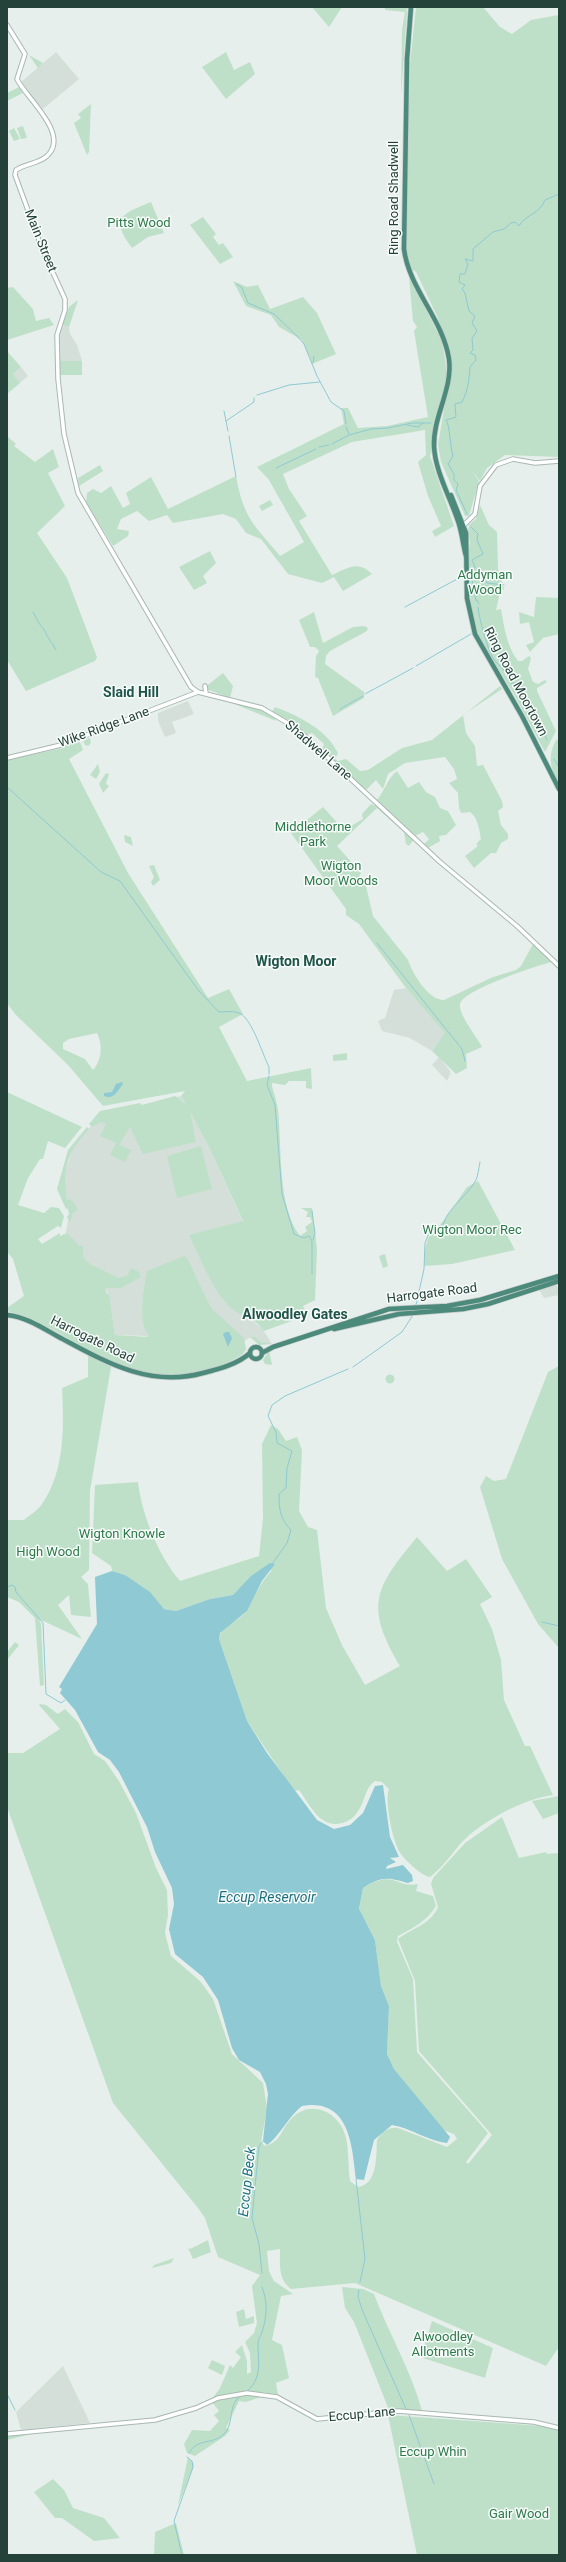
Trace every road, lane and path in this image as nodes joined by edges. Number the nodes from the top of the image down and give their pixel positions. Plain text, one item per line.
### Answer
1 (412, 7) edge
2 (7, 25) edge
3 (559, 461) edge
4 (462, 525) junction
5 (205, 686) dead end
6 (198, 692) junction
7 (206, 693) junction
8 (7, 758) edge
9 (559, 790) edge
10 (559, 966) edge
11 (559, 1276) edge
12 (538, 1281) junction
13 (558, 1281) edge
14 (382, 1311) junction
15 (7, 1315) edge
16 (387, 1316) junction
17 (358, 1322) junction
18 (261, 1350) junction
19 (251, 1355) junction
20 (559, 2428) edge
21 (7, 2434) edge

1 - 4 highway, Ring Road Shadwell
2 - 6 street, Main Street
3 - 4 street
4 - 9 highway, Ring Road Moortown
5 - 7 street
6 - 7 street, Shadwell Lane
6 - 8 street, Wike Ridge Lane
7 - 10 street, Shadwell Lane
11 - 12 highway, Harrogate Road
12 - 13 highway
12 - 14 highway, Harrogate Road
13 - 16 highway, Harrogate Road
14 - 16 highway
14 - 17 highway, Harrogate Road
15 - 19 highway, Harrogate Road
16 - 17 highway, Harrogate Road
17 - 18 highway, Harrogate Road
18 - 19 highway
18 - 19 highway
20 - 21 street, Eccup Lane

